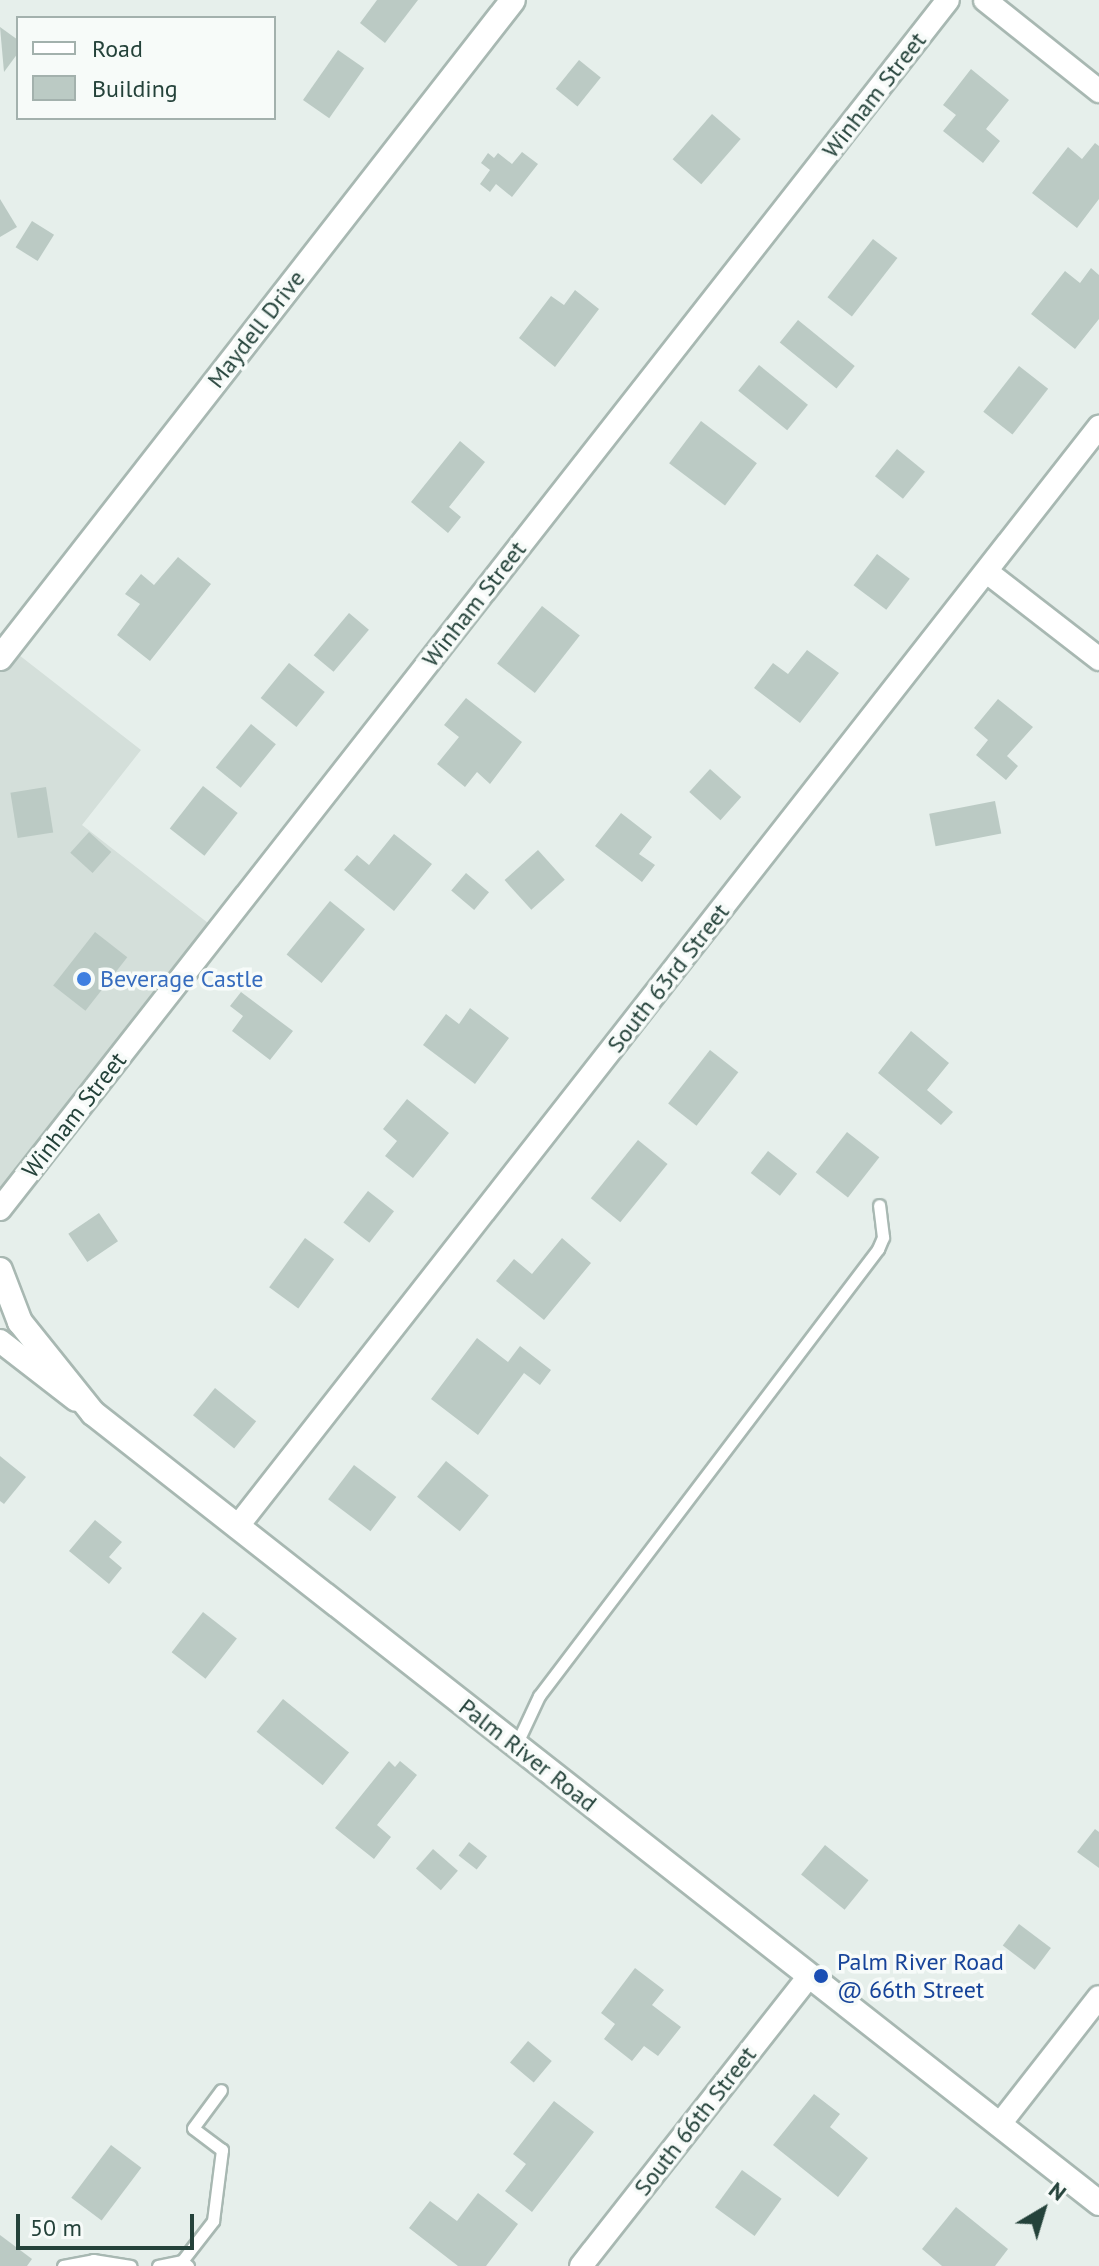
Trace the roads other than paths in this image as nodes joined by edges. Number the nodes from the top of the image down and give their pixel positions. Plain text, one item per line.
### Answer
1 (513, 0) edge
2 (948, 0) edge
3 (985, 0) edge
4 (1099, 91) edge
5 (1099, 427) edge
6 (987, 572) junction
7 (0, 658) edge
8 (1099, 659) edge
9 (879, 1205) dead end
10 (0, 1209) edge
11 (0, 1270) edge
12 (0, 1341) edge
13 (93, 1413) junction
14 (237, 1527) junction
15 (516, 1746) junction
16 (809, 1976) junction
17 (1099, 1997) edge
18 (221, 2090) dead end
19 (999, 2125) junction
20 (1099, 2203) edge
21 (185, 2264) edge
22 (63, 2266) edge
23 (131, 2266) edge
24 (158, 2266) edge
25 (581, 2266) edge

1 - 7 street, Maydell Drive
2 - 10 street, Winham Street
3 - 4 street
5 - 6 street, South 63rd Street
6 - 8 street
6 - 14 street, South 63rd Street
9 - 15 lane
11 - 13 street, Palm River Road
12 - 13 street
13 - 14 street, Palm River Road
14 - 15 street, Palm River Road
15 - 16 street, Palm River Road
16 - 19 street, Palm River Road
16 - 25 street, South 66th Street
17 - 19 street
18 - 21 lane
19 - 20 street, Palm River Road
21 - 24 lane
22 - 23 lane

